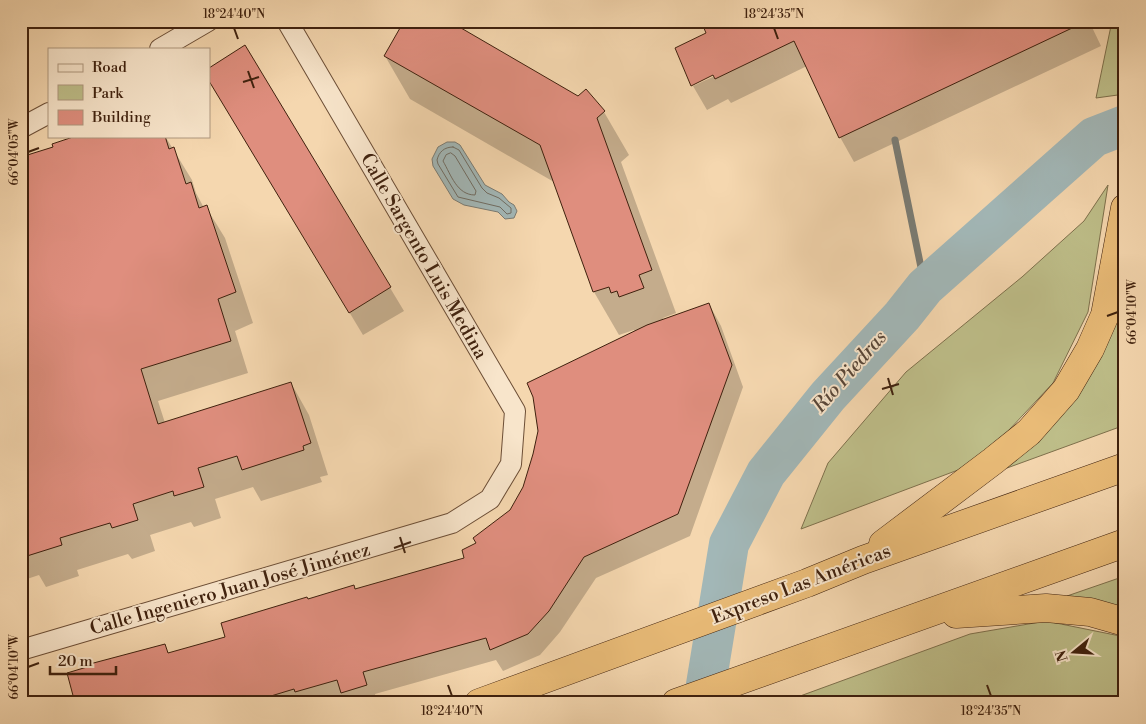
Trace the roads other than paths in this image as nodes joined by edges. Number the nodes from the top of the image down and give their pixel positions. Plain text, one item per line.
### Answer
1 (208, 21) edge
2 (286, 21) edge
3 (162, 48) edge
4 (48, 113) edge
5 (21, 128) edge
6 (1125, 208) edge
7 (1125, 467) edge
8 (490, 499) joint
9 (1125, 544) edge
10 (862, 560) junction
11 (922, 616) junction
12 (1125, 622) edge
13 (21, 650) edge
14 (479, 703) edge
15 (676, 703) edge

1 - 3 street
2 - 8 street, Calle Sargento Luis Medina
4 - 5 street
6 - 10 highway
7 - 10 highway, Expreso Las Américas
8 - 13 street, Calle Ingeniero Juan José Jiménez
9 - 11 highway
10 - 14 highway, Expreso Las Américas
11 - 12 highway
11 - 15 highway

